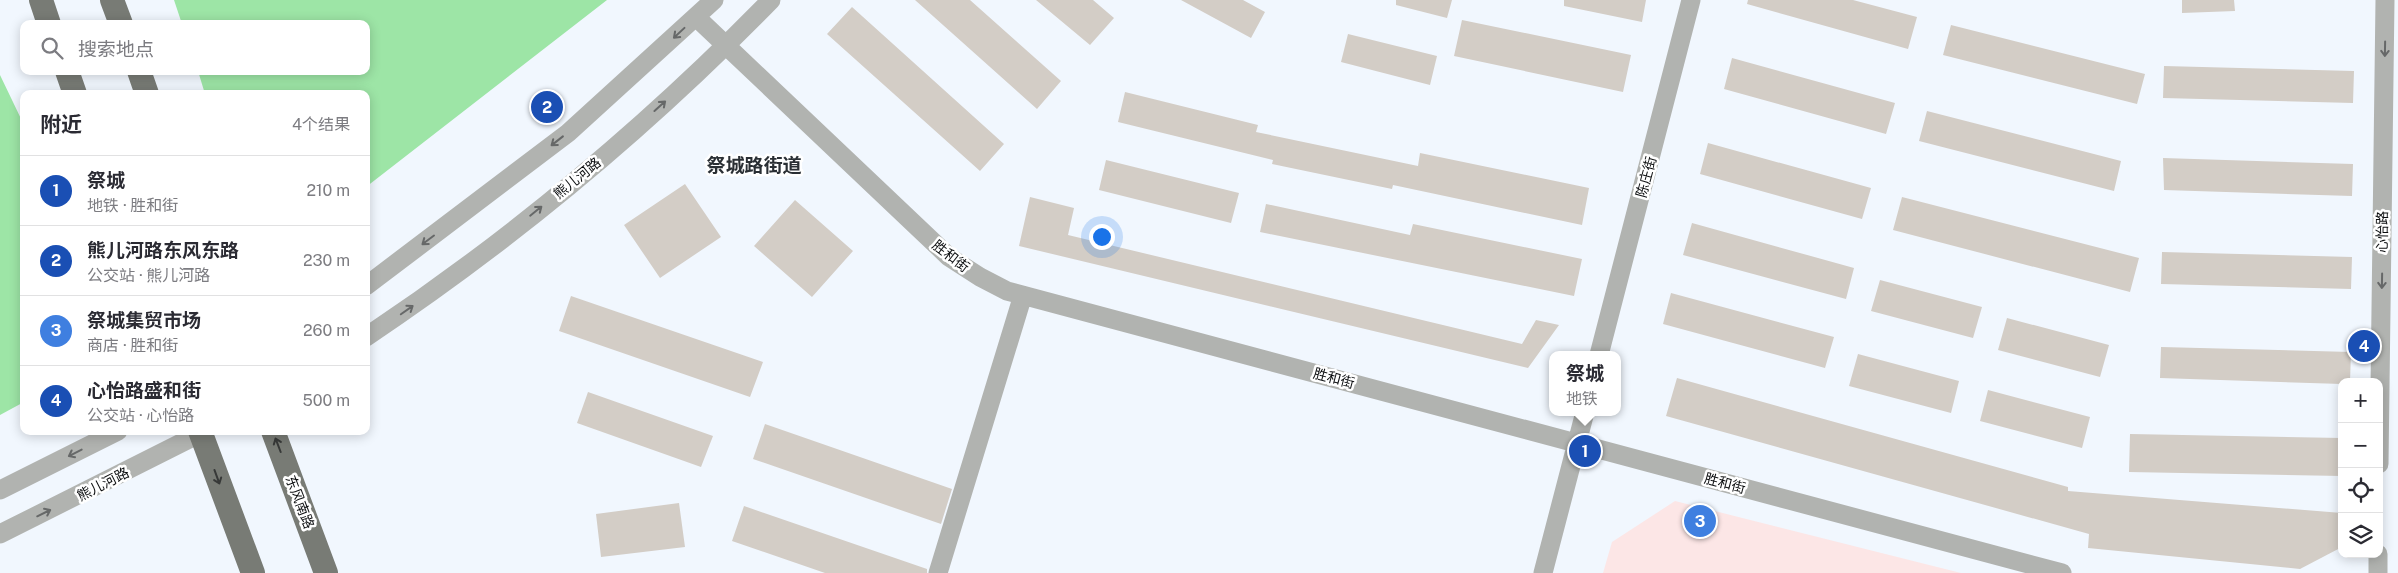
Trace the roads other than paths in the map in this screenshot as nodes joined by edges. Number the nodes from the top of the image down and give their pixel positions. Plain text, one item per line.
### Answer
1 (41, 0) edge
2 (112, 0) edge
3 (714, 0) edge
4 (772, 0) edge
5 (1692, 0) edge
6 (2385, 0) edge
7 (696, 17) junction
8 (48, 20) edge
9 (120, 20) edge
10 (726, 46) junction
11 (68, 75) edge
12 (140, 75) edge
13 (74, 90) edge
14 (146, 90) edge
15 (370, 283) edge
16 (1023, 295) junction
17 (370, 334) edge
18 (1601, 351) edge
19 (1583, 416) edge
20 (2380, 423) edge
21 (110, 435) edge
22 (196, 435) edge
23 (203, 435) edge
24 (274, 435) edge
25 (1576, 443) junction
26 (0, 490) edge
27 (0, 534) edge
28 (2378, 558) edge
29 (253, 573) edge
30 (326, 573) edge
31 (938, 573) edge
32 (1543, 573) edge
33 (2062, 573) edge
34 (2378, 573) edge

1 - 8 main road
2 - 9 main road
3 - 7 street
4 - 10 street, 熊儿河路
5 - 18 street, 陈庄街
6 -> 20 street, 心怡路
7 - 10 street, 胜和街
7 -> 15 street
10 - 16 street, 胜和街
17 -> 10 street, 熊儿河路
11 - 13 main road
12 - 14 main road
16 - 25 street, 胜和街
16 - 31 street
19 - 25 street
21 -> 26 street
27 -> 22 street, 熊儿河路
23 -> 29 main road
30 -> 24 main road, 东风南路
25 - 32 street
25 - 33 street, 胜和街
28 - 34 street

